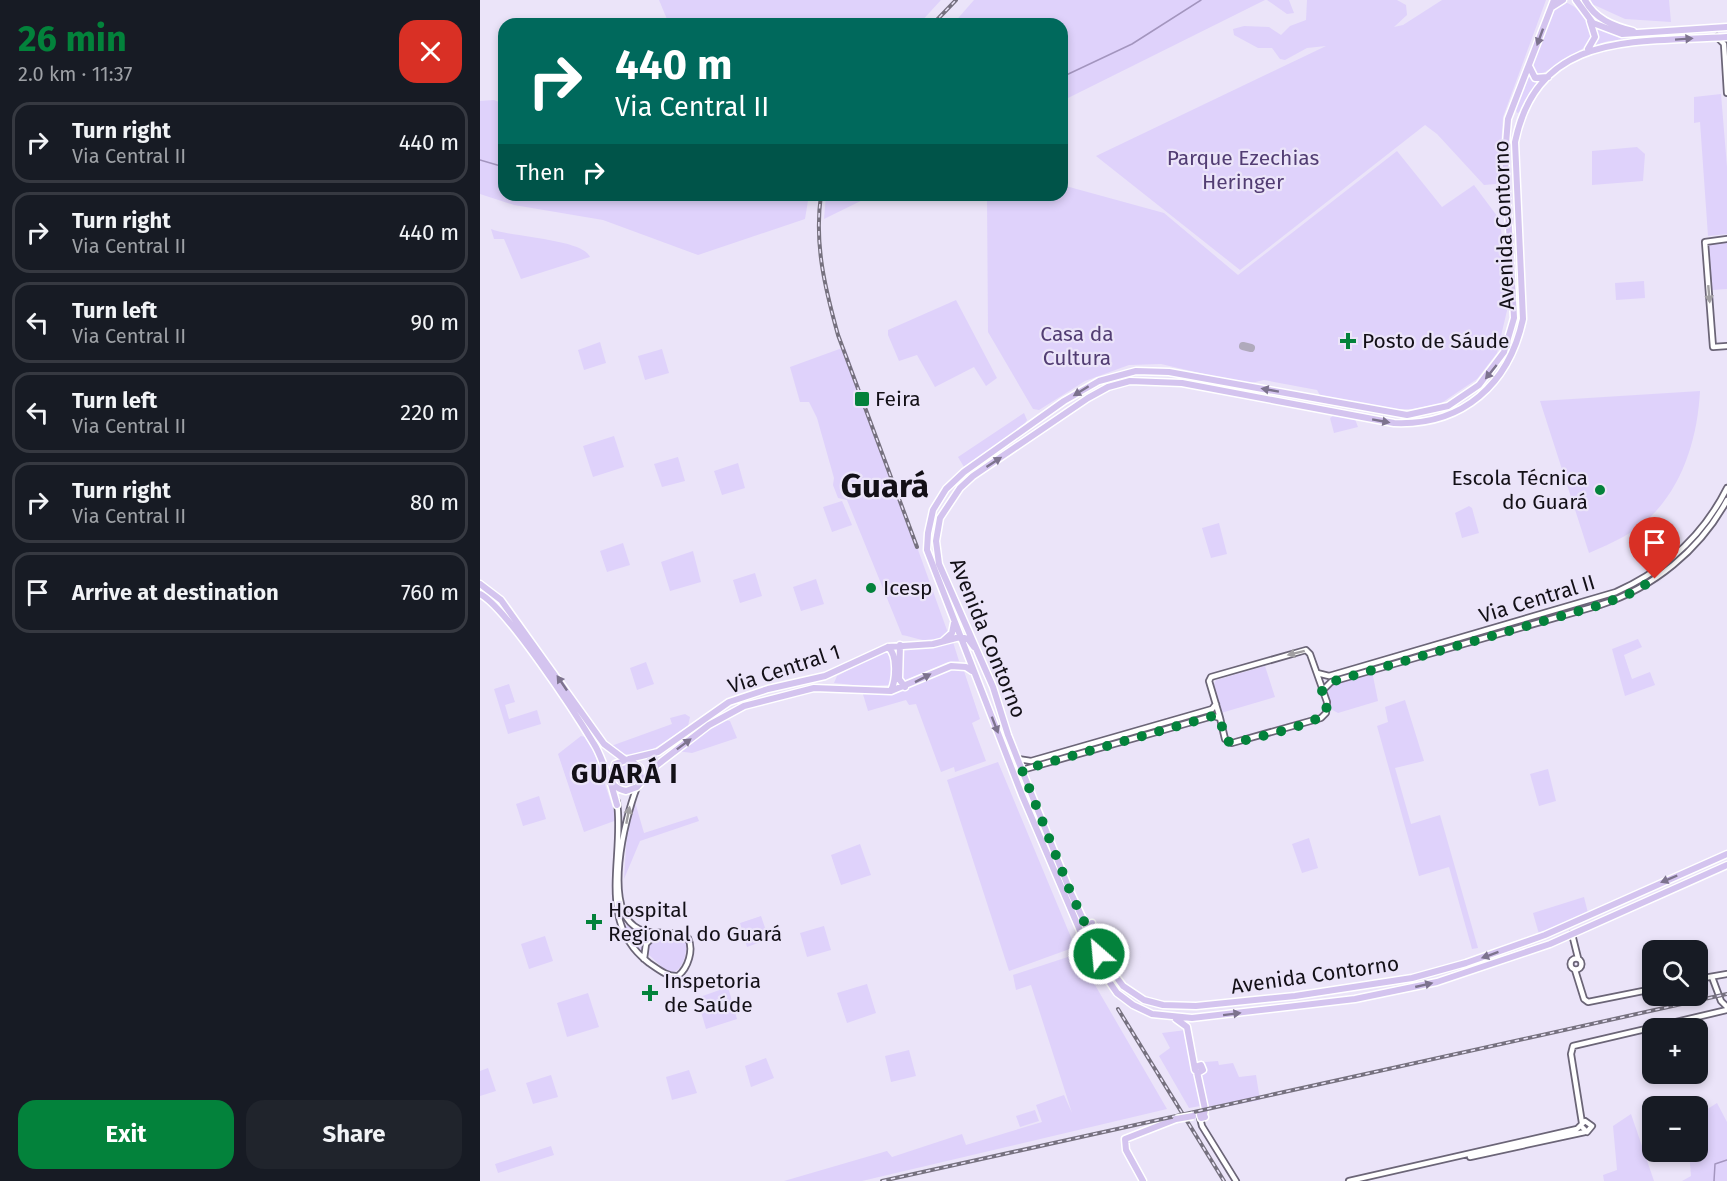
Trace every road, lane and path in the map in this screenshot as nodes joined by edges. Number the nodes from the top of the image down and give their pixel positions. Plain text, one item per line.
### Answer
1 (1554, 0) edge
2 (1564, 0) edge
3 (1576, 0) edge
4 (1585, 0) edge
5 (1579, 8) junction
6 (1550, 10) junction
7 (1587, 18) junction
8 (1727, 27) edge
9 (1653, 32) junction
10 (1640, 33) junction
11 (1717, 37) junction
12 (1727, 37) edge
13 (1650, 42) junction
14 (1585, 51) junction
15 (1529, 65) junction
16 (1726, 65) edge
17 (1548, 77) junction
18 (1727, 93) edge
19 (1511, 110) junction
20 (1523, 115) junction
21 (1727, 239) edge
22 (1514, 289) junction
23 (1523, 290) junction
24 (1512, 326) junction
25 (1521, 327) junction
26 (1727, 346) edge
27 (1185, 374) junction
28 (1117, 375) junction
29 (1106, 378) junction
30 (1182, 383) junction
31 (1118, 384) junction
32 (1108, 387) junction
33 (1296, 395) junction
34 (1294, 405) junction
35 (1355, 407) junction
36 (1440, 409) junction
37 (1407, 415) junction
38 (1353, 416) junction
39 (1442, 417) junction
40 (1408, 424) junction
41 (970, 468) junction
42 (973, 476) junction
43 (1727, 488) edge
44 (1727, 500) edge
45 (933, 512) junction
46 (940, 518) junction
47 (1700, 535) junction
48 (927, 550) junction
49 (936, 550) junction
50 (480, 584) edge
51 (1617, 592) junction
52 (480, 594) edge
53 (1619, 598) junction
54 (1576, 605) junction
55 (1578, 611) junction
56 (954, 623) junction
57 (960, 637) junction
58 (1459, 642) junction
59 (940, 643) junction
60 (900, 645) junction
61 (888, 647) junction
62 (985, 667) junction
63 (837, 671) junction
64 (975, 673) junction
65 (1317, 673) junction
66 (825, 676) junction
67 (825, 687) junction
68 (904, 687) junction
69 (993, 687) junction
70 (837, 688) junction
71 (981, 689) junction
72 (891, 691) junction
73 (1322, 691) junction
74 (1216, 704) junction
75 (579, 707) junction
76 (712, 713) junction
77 (1194, 714) junction
78 (577, 716) junction
79 (1220, 718) junction
80 (1196, 720) junction
81 (714, 722) junction
82 (1084, 746) junction
83 (1086, 753) junction
84 (1045, 757) junction
85 (627, 759) junction
86 (1018, 759) junction
87 (603, 761) junction
88 (1009, 762) junction
89 (1047, 764) junction
90 (1022, 770) junction
91 (611, 781) junction
92 (638, 785) junction
93 (617, 805) junction
94 (1041, 830) junction
95 (1725, 855) edge
96 (1713, 861) junction
97 (1726, 865) edge
98 (1057, 868) junction
99 (1715, 870) junction
100 (1611, 905) junction
101 (1615, 916) junction
102 (1092, 923) dead end
103 (656, 934) junction
104 (1572, 934) junction
105 (1565, 937) junction
106 (1092, 940) junction
107 (1518, 945) junction
108 (1518, 956) junction
109 (1575, 958) junction
110 (644, 959) junction
111 (1577, 969) junction
112 (1727, 974) edge
113 (1712, 977) junction
114 (1708, 978) edge
115 (1376, 985) junction
116 (1642, 991) edge
117 (1295, 996) junction
118 (1366, 997) junction
119 (1144, 1000) junction
120 (1721, 1001) junction
121 (1133, 1005) junction
122 (1294, 1006) junction
123 (1727, 1009) edge
124 (1719, 1012) junction
125 (1173, 1018) junction
126 (1191, 1018) junction
127 (1198, 1069) junction
128 (1580, 1109) junction
129 (1199, 1116) junction
130 (1589, 1121) junction
131 (1582, 1125) junction
132 (1587, 1132) junction
133 (1143, 1181) edge
134 (1236, 1181) edge
135 (1349, 1181) edge
136 (1362, 1181) edge

1 - 6 main road, Avenida Contorno
2 - 5 main road
2 - 6 main road
3 - 5 main road
4 - 10 main road
5 - 7 main road
6 -> 15 main road, Avenida Contorno
7 - 10 main road
7 - 14 main road
8 - 9 main road
9 - 10 main road
9 - 13 main road
11 - 12 main road, Avenida Contorno
13 -> 11 main road, Avenida Contorno
11 - 16 street
13 - 14 main road, Avenida Contorno
14 - 17 main road, Avenida Contorno
15 - 17 main road
15 - 19 main road, Avenida Contorno
16 - 18 street
17 - 20 main road, Avenida Contorno
19 - 20 main road
19 - 22 main road, Avenida Contorno
20 - 23 main road, Avenida Contorno
21 -> 26 street
22 - 23 main road
22 - 24 main road, Avenida Contorno
23 - 25 main road, Avenida Contorno
24 - 25 main road
24 -> 36 main road, Avenida Contorno
25 - 39 main road, Avenida Contorno
27 - 28 main road, Avenida Contorno
27 - 30 main road
33 -> 27 main road, Avenida Contorno
28 - 29 main road, Avenida Contorno
28 - 31 main road
29 - 32 main road
29 -> 41 main road, Avenida Contorno
30 - 31 main road, Avenida Contorno
30 - 34 main road, Avenida Contorno
31 - 32 main road, Avenida Contorno
42 -> 32 main road, Avenida Contorno
33 - 34 main road
33 - 35 main road, Avenida Contorno
34 - 38 main road, Avenida Contorno
35 - 37 main road, Avenida Contorno
35 - 38 main road
36 - 37 main road, Avenida Contorno
36 - 39 main road
37 - 40 main road
38 -> 40 main road, Avenida Contorno
39 - 40 main road, Avenida Contorno
41 - 42 main road
41 - 45 main road, Avenida Contorno
42 - 46 main road, Avenida Contorno
43 - 47 street, Via Central II
44 - 47 street, Via Central II
45 - 46 main road
45 - 48 main road, Avenida Contorno
46 - 49 main road, Avenida Contorno
47 - 51 street, Via Central II
47 - 53 street, Via Central II
48 - 49 main road
48 - 56 main road, Avenida Contorno
49 - 62 main road, Avenida Contorno
75 -> 50 main road
51 - 53 street
51 - 54 street, Via Central II
52 - 78 main road, Via Central 1
53 - 55 street, Via Central II
54 - 55 street
54 - 58 street, Via Central II
55 - 58 street, Via Central II
56 - 57 main road, Avenida Contorno
56 - 59 main road
57 - 59 main road, Via Central 1
57 - 62 main road
57 - 64 main road, Avenida Contorno
58 - 65 street, Via Central II
58 - 73 street, Via Central II
59 - 60 main road, Via Central 1
60 - 61 main road, Via Central 1
60 - 68 main road
61 - 63 main road, Via Central 1
61 - 72 main road
62 - 69 main road, Avenida Contorno
63 - 66 main road, Via Central 1
63 - 70 main road
68 -> 64 main road, Via Central 1
64 - 71 main road, Avenida Contorno
65 - 73 street
65 -> 74 street
66 - 67 main road
66 - 76 main road, Via Central 1
67 - 70 main road, Via Central 1
67 - 81 main road, Via Central 1
68 - 72 main road, Via Central 1
69 - 71 main road
69 - 86 main road, Avenida Contorno
70 - 72 main road, Via Central 1
71 -> 88 main road, Avenida Contorno
73 - 79 street
74 - 77 street
74 - 79 street
75 - 78 main road
75 - 85 main road
76 - 81 main road
76 - 85 main road, Via Central 1
77 - 80 street
77 - 82 street
78 - 87 main road, Via Central 1
79 - 80 street
80 - 83 street
92 -> 81 main road, Via Central 1
82 - 83 street
82 - 84 street
83 - 89 street
84 - 86 street
84 - 89 street
85 - 91 main road
85 - 92 main road
86 - 90 main road, Avenida Contorno
87 - 91 main road, Via Central 1
87 - 93 main road
88 - 90 main road
88 - 94 main road, Avenida Contorno
89 - 90 street
90 - 94 main road, Avenida Contorno
91 - 92 main road
91 - 93 street, Via Central 1
103 -> 92 street, Via Central 1
93 - 110 street, Via Central 1
94 - 98 main road, Avenida Contorno
95 - 96 main road, Avenida Contorno
95 - 97 main road
96 - 99 main road
96 -> 100 main road, Avenida Contorno
97 - 99 main road, Avenida Contorno
98 - 106 main road, Avenida Contorno
98 - 121 main road, Avenida Contorno
99 - 101 main road, Avenida Contorno
100 - 101 main road
100 - 107 main road, Avenida Contorno
101 - 104 main road, Avenida Contorno
102 - 106 main road
103 - 110 street
103 - 110 street, Via Central 1
104 - 105 main road, Avenida Contorno
104 - 109 street
105 - 108 main road, Avenida Contorno
105 - 109 street
106 - 119 main road, Avenida Contorno
107 - 108 main road
107 -> 115 main road, Avenida Contorno
118 -> 108 main road, Avenida Contorno
109 - 111 street
109 - 111 street
111 - 116 street
112 - 113 street
113 - 114 street
113 - 120 street
115 - 117 main road, Avenida Contorno
115 - 118 main road
117 - 119 main road, Avenida Contorno
117 - 122 main road
118 - 122 main road, Avenida Contorno
119 - 121 main road
120 - 123 street
120 - 124 street
121 - 125 main road, Avenida Contorno
126 -> 122 main road, Avenida Contorno
123 - 124 street
124 - 128 street
125 - 126 main road, Avenida Contorno
125 - 127 main road
126 - 127 main road
127 - 129 main road
128 - 130 street
128 - 131 street
129 - 133 main road, bridge
129 - 134 street
130 - 131 street
130 - 132 street
131 - 132 street
131 - 135 street
132 - 136 street

